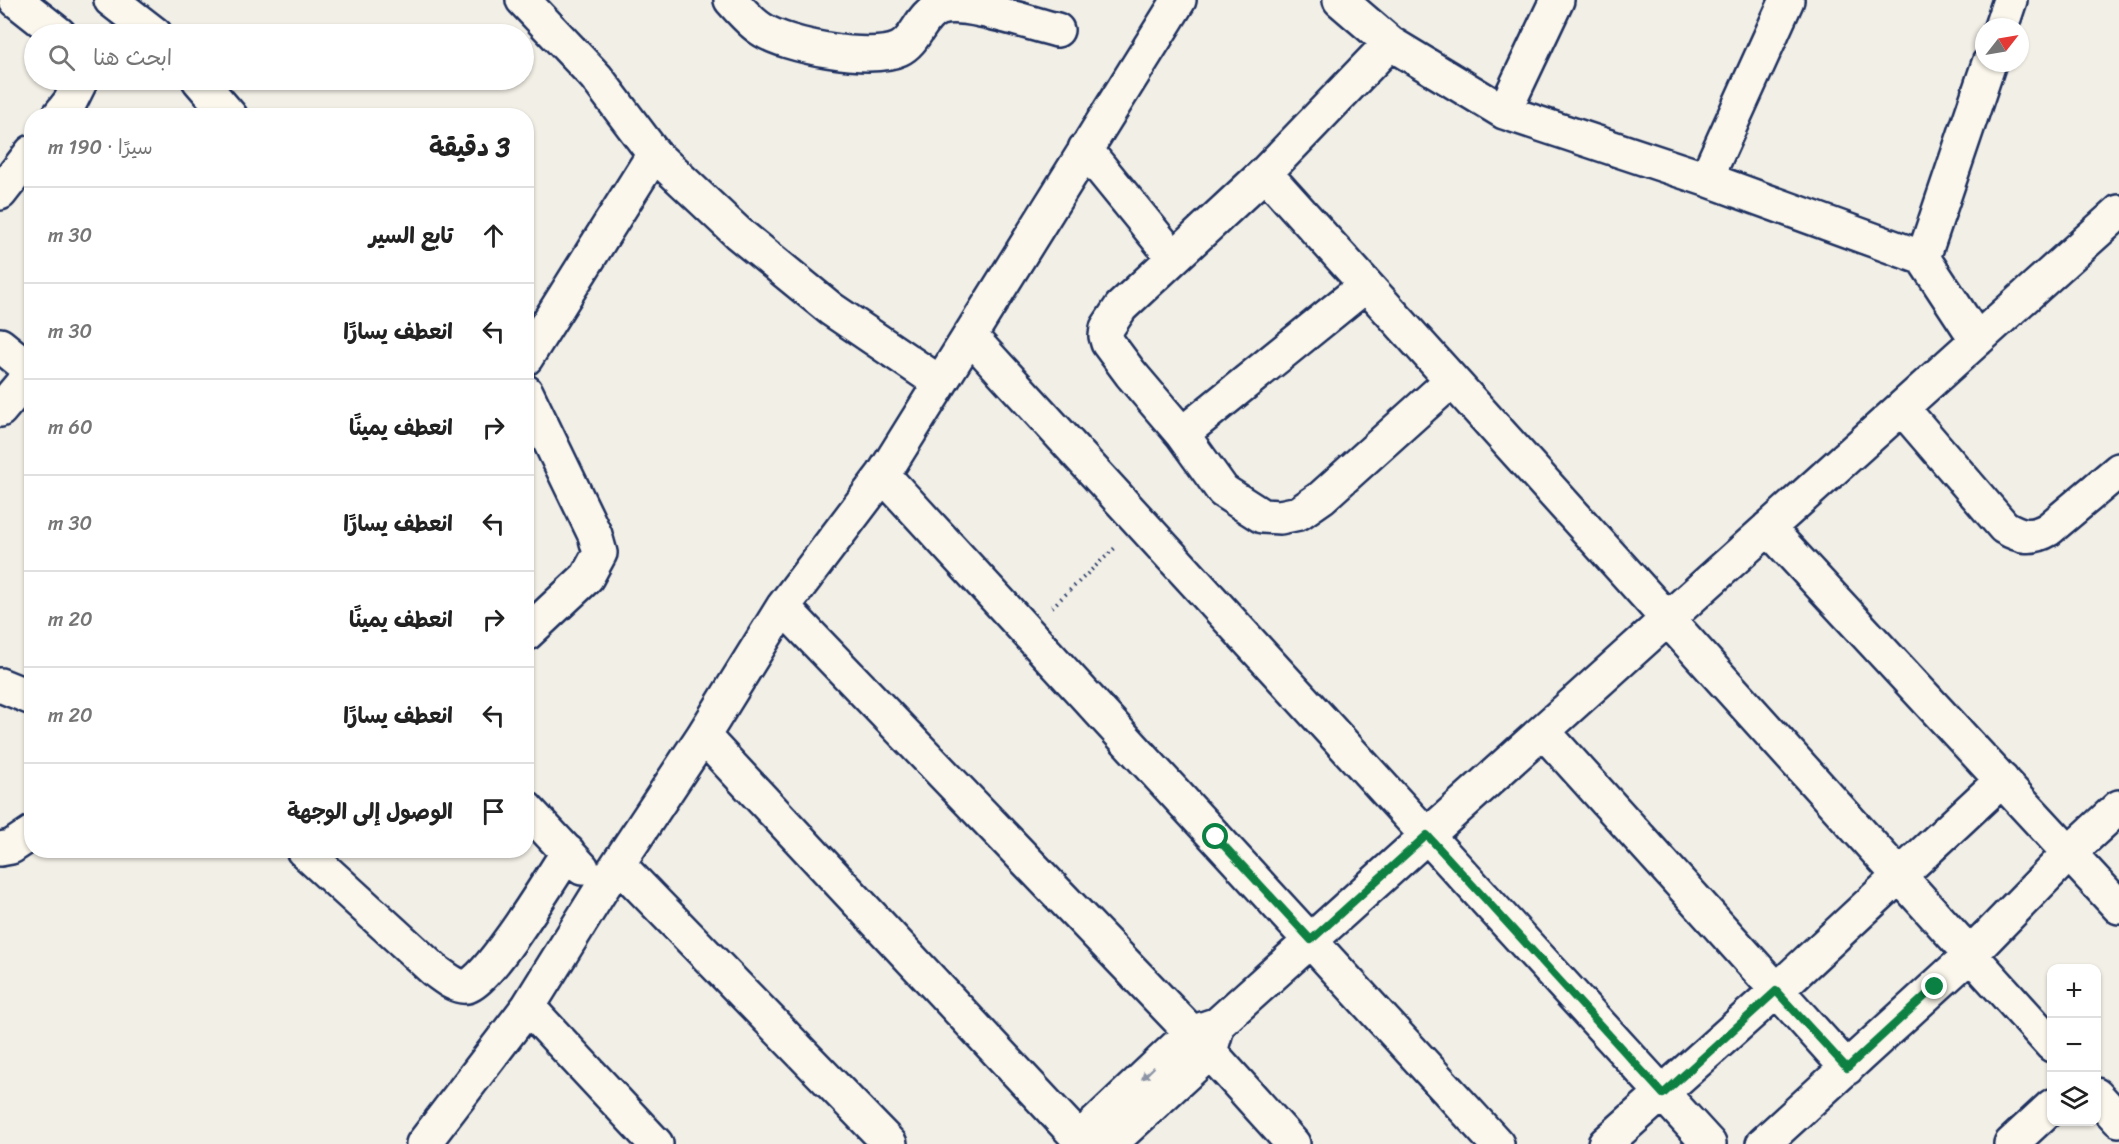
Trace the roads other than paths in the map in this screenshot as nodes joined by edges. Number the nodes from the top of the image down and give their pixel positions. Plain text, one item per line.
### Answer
1 (16, 0) edge
2 (111, 0) edge
3 (523, 0) edge
4 (731, 0) edge
5 (1179, 0) edge
6 (1340, 0) edge
7 (1557, 0) edge
8 (1787, 0) edge
9 (2010, 0) edge
10 (2004, 18) edge
11 (46, 24) edge
12 (141, 24) edge
13 (1057, 30) dead end
14 (1390, 43) junction
15 (1986, 72) edge
16 (76, 90) edge
17 (208, 90) edge
18 (65, 108) edge
19 (223, 108) edge
20 (1504, 112) junction
21 (1085, 149) junction
22 (654, 154) junction
23 (24, 162) edge
24 (1265, 173) junction
25 (1706, 179) junction
26 (0, 192) edge
27 (2119, 212) edge
28 (1173, 257) junction
29 (1923, 258) junction
30 (1366, 285) junction
31 (970, 336) junction
32 (1977, 340) junction
33 (0, 345) edge
34 (534, 345) edge
35 (24, 364) edge
36 (1452, 380) junction
37 (24, 381) edge
38 (940, 383) junction
39 (1902, 408) junction
40 (0, 410) edge
41 (1182, 434) junction
42 (536, 441) edge
43 (2119, 470) edge
44 (883, 475) junction
45 (1768, 528) junction
46 (783, 607) junction
47 (1667, 619) junction
48 (534, 627) edge
49 (0, 685) edge
50 (24, 695) edge
51 (1543, 731) junction
52 (703, 736) junction
53 (2002, 780) junction
54 (2119, 807) edge
55 (534, 816) edge
56 (1427, 835) junction
57 (24, 838) edge
58 (0, 849) edge
59 (568, 852) junction
60 (2069, 853) junction
61 (312, 858) edge
62 (610, 876) junction
63 (1899, 876) junction
64 (2119, 907) edge
65 (1311, 940) junction
66 (1970, 955) junction
67 (1776, 991) junction
68 (528, 1007) junction
69 (1206, 1036) junction
70 (2047, 1040) edge
71 (1847, 1068) junction
72 (1663, 1094) junction
73 (2101, 1100) edge
74 (2047, 1111) edge
75 (2119, 1120) edge
76 (434, 1139) edge
77 (1087, 1143) edge
78 (656, 1144) edge
79 (890, 1144) edge
80 (1293, 1144) edge
81 (1497, 1144) edge
82 (1605, 1144) edge
83 (1709, 1144) edge
84 (1762, 1144) edge
85 (2011, 1144) edge

1 - 11 street
2 - 12 street
3 - 22 street
4 - 13 street
5 - 21 street
6 - 14 street
7 - 20 street
8 - 25 street
9 - 10 street
14 - 20 street
14 - 24 street
15 - 29 street
16 - 18 street
17 - 19 street
20 - 25 street
21 - 28 street
21 - 31 street
22 - 34 street
22 - 38 street
23 - 26 street
24 - 28 street
24 - 30 street
25 - 29 street
27 - 32 street
28 - 41 street
29 - 32 street
30 - 36 street
30 - 41 street
31 - 38 street
31 - 56 street
32 - 39 street
33 - 35 street
36 - 41 street
36 - 47 street
37 - 40 street
38 - 44 street
39 - 43 street
39 - 45 street
42 - 48 street
44 - 46 street
44 - 65 street
45 - 47 street
45 - 53 street
46 - 52 street
46 - 69 street
47 - 51 street
47 - 63 street
49 - 50 street
51 - 56 street
51 - 67 street
52 - 62 street
52 - 77 street
53 - 60 street
53 - 63 street
54 - 60 street
55 - 59 street
56 - 65 street
56 - 72 street
57 - 58 street
59 - 61 street
59 - 62 street
60 - 64 street
60 - 66 street
62 - 68 street
62 - 79 street
63 - 66 street
63 - 67 street
65 - 69 street
65 - 81 street
66 - 70 street
66 - 71 street
67 - 71 street
67 - 72 street
68 - 76 street
68 - 78 street
69 - 77 street
69 - 80 street
71 - 84 street
72 - 82 street
72 - 83 street
73 - 75 street
74 - 85 street

